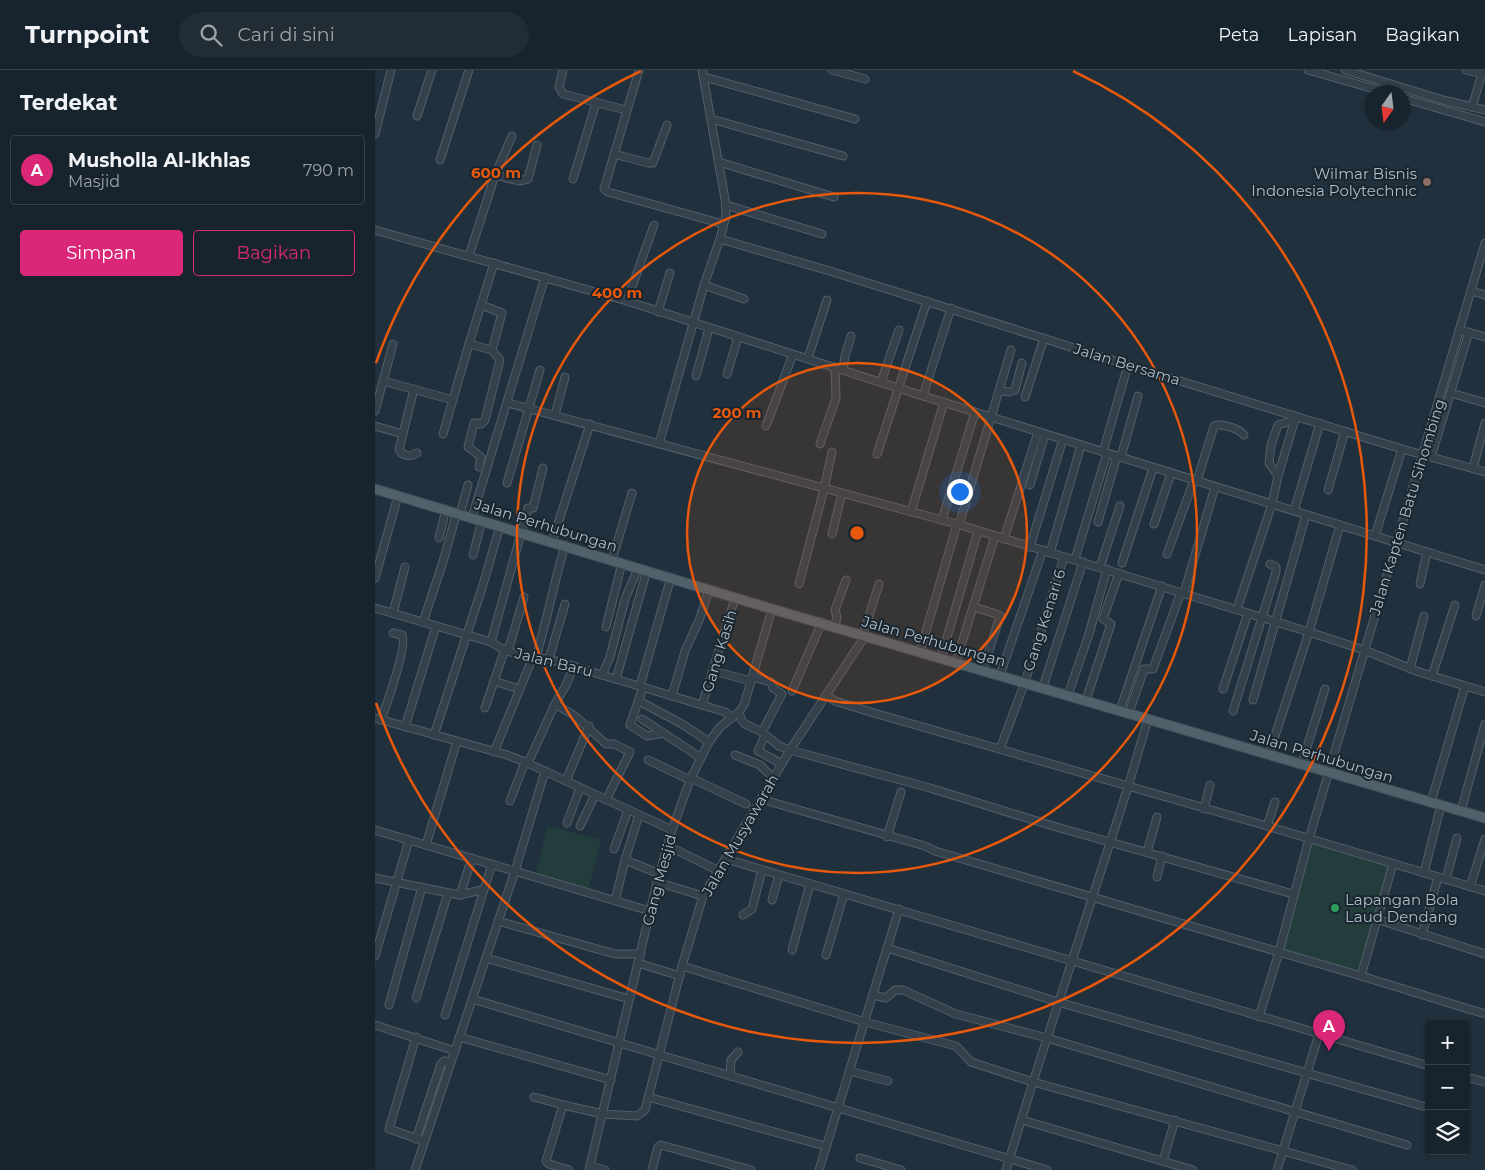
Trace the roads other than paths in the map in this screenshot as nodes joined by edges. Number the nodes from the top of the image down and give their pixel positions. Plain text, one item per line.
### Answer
1 (391, 70) edge
2 (432, 70) edge
3 (469, 70) edge
4 (563, 70) edge
5 (639, 70) edge
6 (832, 70) edge
7 (1308, 70) edge
8 (1345, 70) edge
9 (1466, 70) edge
10 (1482, 72) edge
11 (703, 74) edge
12 (861, 75) edge
13 (1365, 86) edge
14 (1410, 100) edge
15 (596, 103) junction
16 (1472, 107) junction
17 (626, 110) junction
18 (1485, 110) edge
19 (417, 116) dead end
20 (711, 119) junction
21 (855, 119) dead end
22 (1485, 122) edge
23 (667, 124) dead end
24 (375, 134) edge
25 (512, 136) dead end
26 (537, 144) dead end
27 (614, 154) junction
28 (843, 156) dead end
29 (440, 160) dead end
30 (719, 162) junction
31 (495, 176) junction
32 (573, 179) dead end
33 (834, 197) dead end
34 (726, 205) junction
35 (723, 224) junction
36 (654, 225) dead end
37 (375, 230) edge
38 (822, 234) dead end
39 (720, 239) junction
40 (1485, 243) edge
41 (469, 256) junction
42 (494, 263) junction
43 (670, 273) dead end
44 (545, 277) junction
45 (704, 285) junction
46 (1471, 291) junction
47 (1485, 296) edge
48 (744, 299) dead end
49 (827, 300) dead end
50 (927, 301) junction
51 (627, 302) junction
52 (481, 304) junction
53 (951, 308) junction
54 (658, 312) junction
55 (694, 323) junction
56 (709, 328) junction
57 (899, 330) dead end
58 (1459, 330) junction
59 (1469, 332) junction
60 (851, 336) dead end
61 (737, 337) junction
62 (1485, 337) edge
63 (1044, 338) junction
64 (393, 344) dead end
65 (469, 344) junction
66 (492, 350) junction
67 (1011, 350) dead end
68 (793, 354) junction
69 (808, 358) junction
70 (1022, 363) dead end
71 (1128, 365) junction
72 (839, 368) junction
73 (540, 370) dead end
74 (727, 374) dead end
75 (696, 376) dead end
76 (565, 377) dead end
77 (383, 381) junction
78 (881, 382) junction
79 (898, 388) junction
80 (414, 389) junction
81 (1000, 391) junction
82 (1451, 393) junction
83 (923, 396) junction
84 (1138, 396) dead end
85 (1025, 397) dead end
86 (453, 400) junction
87 (508, 402) junction
88 (944, 402) junction
89 (1485, 403) edge
90 (529, 409) junction
91 (375, 411) edge
92 (975, 412) junction
93 (555, 415) junction
94 (993, 417) junction
95 (1295, 418) junction
96 (1320, 423) junction
97 (1485, 423) edge
98 (590, 424) junction
99 (375, 426) edge
100 (766, 426) dead end
101 (1345, 431) junction
102 (1042, 433) junction
103 (403, 434) junction
104 (443, 434) dead end
105 (1244, 435) dead end
106 (1063, 439) junction
107 (659, 444) junction
108 (820, 444) dead end
109 (1081, 445) junction
110 (1402, 449) junction
111 (831, 452) dead end
112 (1105, 452) junction
113 (417, 453) dead end
114 (877, 454) dead end
115 (1422, 455) junction
116 (1119, 457) junction
117 (1431, 457) junction
118 (479, 467) dead end
119 (543, 468) dead end
120 (1153, 468) junction
121 (1473, 468) junction
122 (1485, 472) edge
123 (1171, 473) junction
124 (1278, 476) junction
125 (1195, 481) junction
126 (507, 483) dead end
127 (468, 485) dead end
128 (1030, 485) dead end
129 (1215, 487) junction
130 (824, 489) junction
131 (375, 490) edge
132 (1328, 490) dead end
133 (632, 493) dead end
134 (847, 495) junction
135 (398, 496) junction
136 (1272, 504) junction
137 (1120, 506) dead end
138 (446, 509) junction
139 (1294, 511) junction
140 (911, 512) junction
141 (458, 513) junction
142 (1307, 515) junction
143 (473, 517) junction
144 (482, 520) junction
145 (942, 520) junction
146 (1098, 522) dead end
147 (958, 524) junction
148 (1154, 524) dead end
149 (1340, 525) junction
150 (499, 526) junction
151 (978, 531) junction
152 (522, 532) junction
153 (832, 534) dead end
154 (995, 536) junction
155 (1375, 536) junction
156 (439, 538) dead end
157 (1004, 539) junction
158 (552, 542) junction
159 (1396, 542) junction
160 (565, 546) junction
161 (1030, 547) junction
162 (1046, 552) junction
163 (1427, 552) junction
164 (1167, 554) dead end
165 (473, 555) dead end
166 (1064, 557) junction
167 (612, 560) junction
168 (1075, 560) junction
169 (1083, 562) junction
170 (622, 563) junction
171 (1123, 564) dead end
172 (1270, 564) dead end
173 (405, 567) dead end
174 (1103, 568) junction
175 (642, 569) junction
176 (1485, 570) edge
177 (1119, 573) junction
178 (671, 577) junction
179 (375, 578) edge
180 (846, 580) dead end
181 (799, 584) dead end
182 (879, 584) dead end
183 (1420, 584) dead end
184 (1485, 585) edge
185 (1162, 586) junction
186 (709, 590) junction
187 (1182, 592) junction
188 (524, 597) dead end
189 (735, 598) junction
190 (565, 604) dead end
191 (1455, 605) dead end
192 (974, 607) junction
193 (375, 608) edge
194 (772, 608) junction
195 (1237, 609) junction
196 (393, 613) junction
197 (1248, 613) junction
198 (1424, 616) dead end
199 (1476, 616) dead end
200 (1263, 618) junction
201 (423, 622) junction
202 (822, 622) junction
203 (1276, 622) junction
204 (436, 626) junction
205 (835, 626) junction
206 (606, 627) dead end
207 (1309, 632) junction
208 (393, 633) dead end
209 (467, 635) junction
210 (864, 635) junction
211 (491, 642) junction
212 (506, 650) junction
213 (1364, 650) junction
214 (920, 652) junction
215 (534, 657) junction
216 (549, 658) junction
217 (941, 658) junction
218 (957, 662) junction
219 (574, 666) junction
220 (1410, 669) junction
221 (983, 670) junction
222 (721, 673) dead end
223 (602, 675) junction
224 (1001, 675) junction
225 (1432, 676) junction
226 (616, 679) junction
227 (751, 679) junction
228 (494, 681) junction
229 (1025, 682) junction
230 (642, 686) junction
231 (1465, 686) junction
232 (1043, 687) junction
233 (519, 689) junction
234 (1223, 689) dead end
235 (1325, 690) dead end
236 (792, 691) dead end
237 (1485, 692) edge
238 (826, 695) junction
239 (1068, 695) junction
240 (672, 696) junction
241 (1087, 700) junction
242 (1253, 700) dead end
243 (639, 701) junction
244 (555, 704) junction
245 (702, 705) junction
246 (485, 708) dead end
247 (1233, 711) dead end
248 (739, 712) junction
249 (1124, 712) junction
250 (732, 718) junction
251 (378, 719) edge
252 (642, 719) dead end
253 (1149, 719) junction
254 (1485, 724) edge
255 (589, 726) junction
256 (405, 727) junction
257 (663, 733) junction
258 (764, 734) junction
259 (434, 735) junction
260 (457, 741) junction
261 (709, 742) junction
262 (1000, 749) junction
263 (790, 750) junction
264 (494, 752) junction
265 (1269, 754) junction
266 (735, 755) dead end
267 (701, 758) junction
268 (648, 760) dead end
269 (526, 762) junction
270 (1302, 763) junction
271 (782, 764) junction
272 (545, 771) junction
273 (1328, 772) junction
274 (773, 778) junction
275 (691, 779) junction
276 (566, 781) junction
277 (1210, 785) dead end
278 (1128, 787) junction
279 (580, 788) junction
280 (901, 792) dead end
281 (595, 795) junction
282 (762, 797) junction
283 (606, 800) junction
284 (510, 801) dead end
285 (1275, 802) dead end
286 (1431, 802) junction
287 (746, 804) dead end
288 (1441, 805) junction
289 (1204, 809) junction
290 (628, 810) junction
291 (1461, 811) junction
292 (639, 815) junction
293 (1157, 817) dead end
294 (1485, 818) edge
295 (567, 823) dead end
296 (580, 826) dead end
297 (1267, 826) junction
298 (375, 830) edge
299 (672, 830) junction
300 (887, 837) junction
301 (1457, 838) dead end
302 (1309, 839) junction
303 (1485, 839) edge
304 (409, 840) junction
305 (1110, 842) junction
306 (426, 845) junction
307 (668, 846) junction
308 (614, 849) dead end
309 (1147, 852) junction
310 (1162, 856) junction
311 (472, 858) junction
312 (726, 859) junction
313 (625, 860) junction
314 (492, 864) junction
315 (1393, 864) junction
316 (762, 870) junction
317 (515, 871) junction
318 (719, 871) junction
319 (1423, 873) junction
320 (659, 874) junction
321 (779, 875) junction
322 (1157, 877) dead end
323 (1442, 878) junction
324 (375, 880) edge
325 (657, 882) junction
326 (396, 883) junction
327 (810, 884) junction
328 (422, 887) junction
329 (1470, 887) junction
330 (482, 890) junction
331 (1485, 891) edge
332 (448, 893) junction
333 (844, 894) junction
334 (1293, 894) junction
335 (460, 895) junction
336 (703, 896) junction
337 (1091, 898) junction
338 (772, 900) dead end
339 (615, 901) junction
340 (899, 909) junction
341 (651, 911) junction
342 (743, 915) dead end
343 (1376, 919) junction
344 (498, 921) junction
345 (1421, 935) junction
346 (887, 948) junction
347 (792, 950) dead end
348 (1279, 952) junction
349 (641, 954) junction
350 (1485, 954) edge
351 (826, 955) dead end
352 (375, 956) edge
353 (486, 958) junction
354 (1071, 960) junction
355 (639, 963) junction
356 (682, 966) junction
357 (680, 976) junction
358 (1361, 976) junction
359 (873, 995) junction
360 (416, 998) dead end
361 (472, 999) junction
362 (629, 999) junction
363 (1058, 1002) junction
364 (389, 1005) dead end
365 (1485, 1014) edge
366 (445, 1015) dead end
367 (1259, 1017) junction
368 (865, 1022) junction
369 (375, 1025) edge
370 (1319, 1034) junction
371 (416, 1037) junction
372 (459, 1037) junction
373 (1047, 1038) junction
374 (620, 1043) junction
375 (455, 1051) junction
376 (738, 1052) dead end
377 (659, 1055) junction
378 (451, 1062) junction
379 (1426, 1065) edge
380 (849, 1071) junction
381 (1308, 1072) junction
382 (730, 1076) junction
383 (1470, 1078) edge
384 (611, 1080) junction
385 (888, 1081) dead end
386 (1033, 1082) junction
387 (1485, 1082) edge
388 (534, 1097) dead end
389 (648, 1097) junction
390 (563, 1105) junction
391 (1425, 1107) edge
392 (837, 1108) junction
393 (1296, 1111) junction
394 (603, 1114) junction
395 (1022, 1120) junction
396 (1175, 1120) junction
397 (416, 1139) junction
398 (424, 1141) junction
399 (1407, 1145) dead end
400 (825, 1146) junction
401 (1283, 1150) junction
402 (860, 1158) dead end
403 (1009, 1160) junction
404 (1163, 1161) junction
405 (590, 1168) edge
406 (415, 1170) edge
407 (569, 1170) edge
408 (605, 1170) edge
409 (652, 1170) edge
410 (751, 1170) edge
411 (819, 1170) edge
412 (901, 1170) edge
413 (1006, 1170) edge
414 (1047, 1170) edge
415 (1193, 1170) edge
416 (1277, 1170) edge
417 (1352, 1170) edge

1 - 24 street
2 - 19 street
3 - 29 street
4 - 15 street
5 - 17 street
6 - 12 street
7 - 13 street
8 - 16 street
9 - 10 street
10 - 16 street
11 - 20 street
11 - 21 street
14 - 22 street
15 - 17 street
15 - 32 street
16 - 18 street
17 - 27 street
20 - 28 street
20 - 30 street
23 - 27 street
25 - 31 street
26 - 31 street
27 - 35 street
30 - 33 street
30 - 34 street
31 - 41 street
34 - 35 street
34 - 38 street
35 - 39 street
36 - 51 street
37 - 41 street
39 - 45 street
39 - 50 street, Jalan Bersama
40 - 46 street, Jalan Kapten Batu Sihombing
41 - 42 street
42 - 44 street
42 - 52 street
43 - 54 street
44 - 51 street
44 - 87 street
45 - 48 street
45 - 55 street
46 - 47 street
46 - 58 street, Jalan Kapten Batu Sihombing
49 - 69 street
50 - 53 street, Jalan Bersama
50 - 79 street
51 - 54 street
52 - 65 street
52 - 66 street
53 - 63 street, Jalan Bersama
53 - 83 street
54 - 55 street
55 - 56 street
55 - 107 street
56 - 61 street
56 - 75 street
57 - 78 street
58 - 59 street
58 - 115 street, Jalan Kapten Batu Sihombing
59 - 62 street
59 - 82 street
60 - 72 street
61 - 68 street
61 - 74 street
63 - 71 street, Jalan Bersama
63 - 85 street
64 - 77 street
65 - 66 street
65 - 86 street
66 - 118 street
67 - 81 street
68 - 69 street
68 - 100 street
69 - 72 street
70 - 81 street
71 - 95 street, Jalan Bersama
71 - 112 street
72 - 78 street
72 - 108 street
73 - 90 street
76 - 93 street
77 - 80 street
77 - 91 street
78 - 79 street
79 - 83 street
79 - 114 street
80 - 86 street
80 - 103 street
81 - 94 street
82 - 89 street
82 - 117 street
83 - 88 street
84 - 116 street
86 - 104 street
87 - 90 street
87 - 143 street
88 - 92 street
88 - 140 street
90 - 93 street
90 - 126 street
92 - 94 street
92 - 145 street
93 - 98 street
94 - 102 street
94 - 147 street
95 - 96 street, Jalan Bersama
95 - 124 street
95 - 124 street
96 - 101 street, Jalan Bersama
96 - 139 street
97 - 121 street
98 - 107 street
98 - 158 street
99 - 103 street
101 - 110 street, Jalan Bersama
101 - 132 street
102 - 106 street
102 - 128 street
102 - 157 street
103 - 113 street
105 - 125 street
106 - 109 street
106 - 161 street
107 - 130 street
109 - 112 street
109 - 162 street
110 - 115 street, Jalan Bersama
110 - 155 street
111 - 130 street
112 - 116 street
112 - 168 street
115 - 117 street, Jalan Bersama
115 - 159 street, Jalan Kapten Batu Sihombing
116 - 120 street
116 - 146 street
117 - 121 street, Jalan Bersama
119 - 152 street
120 - 123 street
120 - 171 street
121 - 122 street, Jalan Bersama
123 - 125 street
123 - 148 street
124 - 136 street
125 - 129 street
125 - 164 street
127 - 141 street
129 - 136 street
129 - 187 street
130 - 134 street
130 - 181 street
131 - 135 main road, Jalan Perhubungan
133 - 167 street
134 - 140 street
134 - 153 street
135 - 138 main road, Jalan Perhubungan
135 - 179 street
136 - 139 street
136 - 195 street
137 - 174 street
138 - 141 main road, Jalan Perhubungan
138 - 156 street
139 - 142 street
140 - 145 street
141 - 143 main road, Jalan Perhubungan
141 - 201 street
142 - 149 street
142 - 203 street
143 - 144 main road, Jalan Perhubungan
144 - 150 main road, Jalan Perhubungan
144 - 165 street
145 - 147 street
147 - 151 street
147 - 214 street
149 - 155 street
149 - 207 street
150 - 152 main road, Jalan Perhubungan
150 - 209 street
151 - 154 street
151 - 217 street
152 - 158 main road, Jalan Perhubungan
152 - 211 street
154 - 157 street
154 - 192 street
155 - 159 street
157 - 161 street
158 - 160 main road, Jalan Perhubungan
159 - 163 street
159 - 213 street, Jalan Kapten Batu Sihombing
160 - 167 main road, Jalan Perhubungan
160 - 215 street
161 - 162 street
162 - 166 street
162 - 224 street
163 - 176 street
163 - 183 street
166 - 168 street
166 - 229 street, Gang Kenari 6
167 - 170 main road, Jalan Perhubungan
168 - 169 street
169 - 174 street
169 - 232 street
170 - 175 main road, Jalan Perhubungan
170 - 206 street
172 - 200 street
173 - 196 street
174 - 177 street
174 - 239 street
175 - 178 main road, Jalan Perhubungan
175 - 223 street
175 - 226 street
177 - 185 street
177 - 241 street
178 - 186 main road, Jalan Perhubungan
178 - 230 street
180 - 205 street
182 - 210 street, Jalan Musyawarah
184 - 199 street
185 - 187 street
185 - 249 street
186 - 189 main road, Jalan Perhubungan
186 - 240 street
187 - 195 street
187 - 249 street
188 - 212 street
189 - 194 main road, Jalan Perhubungan
189 - 245 street, Gang Kasih
190 - 216 street
191 - 225 street
192 - 218 street
192 - 221 street
193 - 196 street, Jalan Baru
194 - 202 main road, Jalan Perhubungan
194 - 227 street, Gang Mesjid
195 - 197 street
196 - 201 street, Jalan Baru
197 - 200 street
197 - 234 street
198 - 220 street
200 - 203 street
200 - 247 street
201 - 204 street, Jalan Baru
202 - 205 main road, Jalan Perhubungan
202 - 236 street
203 - 207 street
203 - 242 street
204 - 209 street, Jalan Baru
204 - 256 street
205 - 210 main road, Jalan Perhubungan
207 - 213 street
207 - 265 street
208 - 251 street
209 - 211 street, Jalan Baru
209 - 259 street
210 - 214 main road, Jalan Perhubungan
210 - 238 street, Jalan Musyawarah
211 - 212 street, Jalan Baru
212 - 215 street, Jalan Baru
212 - 228 street
213 - 220 street
213 - 273 street, Jalan Kapten Batu Sihombing
214 - 217 main road, Jalan Perhubungan
215 - 216 street, Jalan Baru
215 - 233 street
216 - 219 street, Jalan Baru
217 - 218 main road, Jalan Perhubungan
218 - 221 main road, Jalan Perhubungan
219 - 223 street, Jalan Baru
219 - 244 street
220 - 225 street
221 - 224 main road, Jalan Perhubungan
222 - 227 street
223 - 226 street, Jalan Baru
224 - 229 main road, Jalan Perhubungan
225 - 231 street
226 - 230 street, Jalan Baru
227 - 248 street, Gang Mesjid
227 - 258 street
228 - 233 street
228 - 246 street
229 - 232 main road, Jalan Perhubungan
229 - 262 street, Gang Kenari 6
230 - 240 street, Jalan Baru
230 - 243 street
231 - 237 street
231 - 286 street
232 - 239 main road, Jalan Perhubungan
233 - 264 street
235 - 270 street
238 - 262 street
238 - 263 street, Jalan Musyawarah
239 - 241 main road, Jalan Perhubungan
240 - 245 street, Jalan Baru
241 - 249 main road, Jalan Perhubungan
243 - 257 street
243 - 261 street
244 - 255 street
244 - 269 street
245 - 250 street, Jalan Baru
248 - 250 street, Gang Mesjid
248 - 258 street
249 - 253 main road, Jalan Perhubungan
250 - 261 street, Gang Mesjid
251 - 256 street
252 - 257 street
253 - 265 main road, Jalan Perhubungan
253 - 278 street
254 - 291 street
255 - 276 street
255 - 283 street
256 - 259 street
257 - 267 street
258 - 263 street
258 - 271 street
259 - 260 street
260 - 264 street
260 - 306 street
261 - 267 street, Gang Mesjid
262 - 278 street
263 - 271 street, Jalan Musyawarah
263 - 305 street
264 - 269 street
265 - 270 main road, Jalan Perhubungan
266 - 274 street
267 - 275 street, Gang Mesjid
268 - 275 street
269 - 272 street
269 - 284 street
270 - 273 main road, Jalan Perhubungan
271 - 274 street, Jalan Musyawarah
272 - 276 street
272 - 317 street
273 - 286 main road, Jalan Perhubungan
273 - 302 street, Jalan Kapten Batu Sihombing
274 - 282 street, Jalan Musyawarah
275 - 287 street
275 - 299 street, Gang Mesjid
276 - 279 street
277 - 289 street
278 - 289 street
278 - 305 street
279 - 281 street
279 - 295 street
280 - 300 street
281 - 283 street
281 - 296 street
282 - 300 street
282 - 312 street, Jalan Musyawarah
283 - 290 street
285 - 297 street
286 - 288 main road, Jalan Perhubungan
288 - 291 main road, Jalan Perhubungan
288 - 319 street
289 - 297 street
290 - 292 street
290 - 308 street
291 - 294 main road, Jalan Perhubungan
292 - 299 street
292 - 313 street
293 - 309 street
297 - 302 street
298 - 304 street
299 - 307 street, Gang Mesjid
300 - 337 street
301 - 323 street
302 - 315 street
302 - 334 street, Jalan Kapten Batu Sihombing
303 - 329 street
304 - 306 street
304 - 326 street
305 - 309 street
305 - 337 street
306 - 311 street
307 - 318 street
307 - 320 street, Gang Mesjid
309 - 310 street
310 - 322 street
310 - 334 street
311 - 314 street
311 - 335 street
312 - 316 street
312 - 318 street, Jalan Musyawarah
313 - 320 street
313 - 339 street
314 - 317 street
314 - 330 street
315 - 319 street
315 - 343 street
316 - 321 street
316 - 342 street
317 - 339 street
317 - 344 street
318 - 336 street, Jalan Musyawarah
319 - 323 street
320 - 325 street, Gang Mesjid
321 - 327 street
321 - 338 street
323 - 329 street
323 - 345 street
324 - 326 street
325 - 336 street
325 - 341 street, Gang Mesjid
326 - 328 street
326 - 352 street
327 - 333 street
327 - 347 street
328 - 332 street
328 - 364 street
329 - 331 street
330 - 335 street
330 - 366 street
332 - 335 street
332 - 360 street
333 - 340 street
333 - 351 street
334 - 348 street, Jalan Kapten Batu Sihombing
336 - 356 street, Jalan Musyawarah
337 - 348 street
337 - 354 street
339 - 341 street
340 - 346 street
340 - 354 street
341 - 349 street, Gang Mesjid
343 - 345 street
343 - 358 street
344 - 349 street
344 - 353 street
345 - 350 street
346 - 359 street
346 - 363 street
348 - 358 street
348 - 367 street, Jalan Kapten Batu Sihombing
349 - 355 street, Gang Mesjid
353 - 361 street
353 - 362 street
354 - 363 street
354 - 367 street
355 - 357 street
355 - 362 street, Gang Mesjid
356 - 357 street, Jalan Musyawarah
356 - 368 street
357 - 377 street, Jalan Musyawarah
358 - 365 street
359 - 368 street
359 - 373 street
361 - 372 street
361 - 374 street
362 - 374 street, Gang Mesjid
363 - 373 street
363 - 381 street
367 - 370 street
368 - 380 street
368 - 386 street
369 - 371 street
370 - 379 street
370 - 381 street
371 - 375 street
371 - 397 street
372 - 375 street
372 - 384 street
373 - 386 street
373 - 393 street
374 - 377 street
374 - 384 street, Gang Mesjid
375 - 378 street
376 - 382 street
377 - 382 street
377 - 389 street, Jalan Musyawarah
378 - 397 street
378 - 398 street
380 - 385 street
380 - 392 street
381 - 391 street
381 - 393 street
382 - 392 street
383 - 387 street
384 - 394 street, Gang Mesjid
386 - 395 street
386 - 396 street
388 - 390 street, Jalan Musyawarah
389 - 394 street, Jalan Musyawarah
389 - 400 street
390 - 394 street, Jalan Musyawarah
390 - 407 street
392 - 400 street
392 - 403 street
393 - 399 street
393 - 401 street
394 - 405 street, Gang Mesjid
395 - 403 street
395 - 404 street
396 - 401 street
396 - 404 street
397 - 398 street
398 - 406 street
400 - 411 street
401 - 416 street
401 - 417 street
402 - 412 street
403 - 413 street
403 - 414 street
404 - 415 street
405 - 408 street
409 - 410 street

